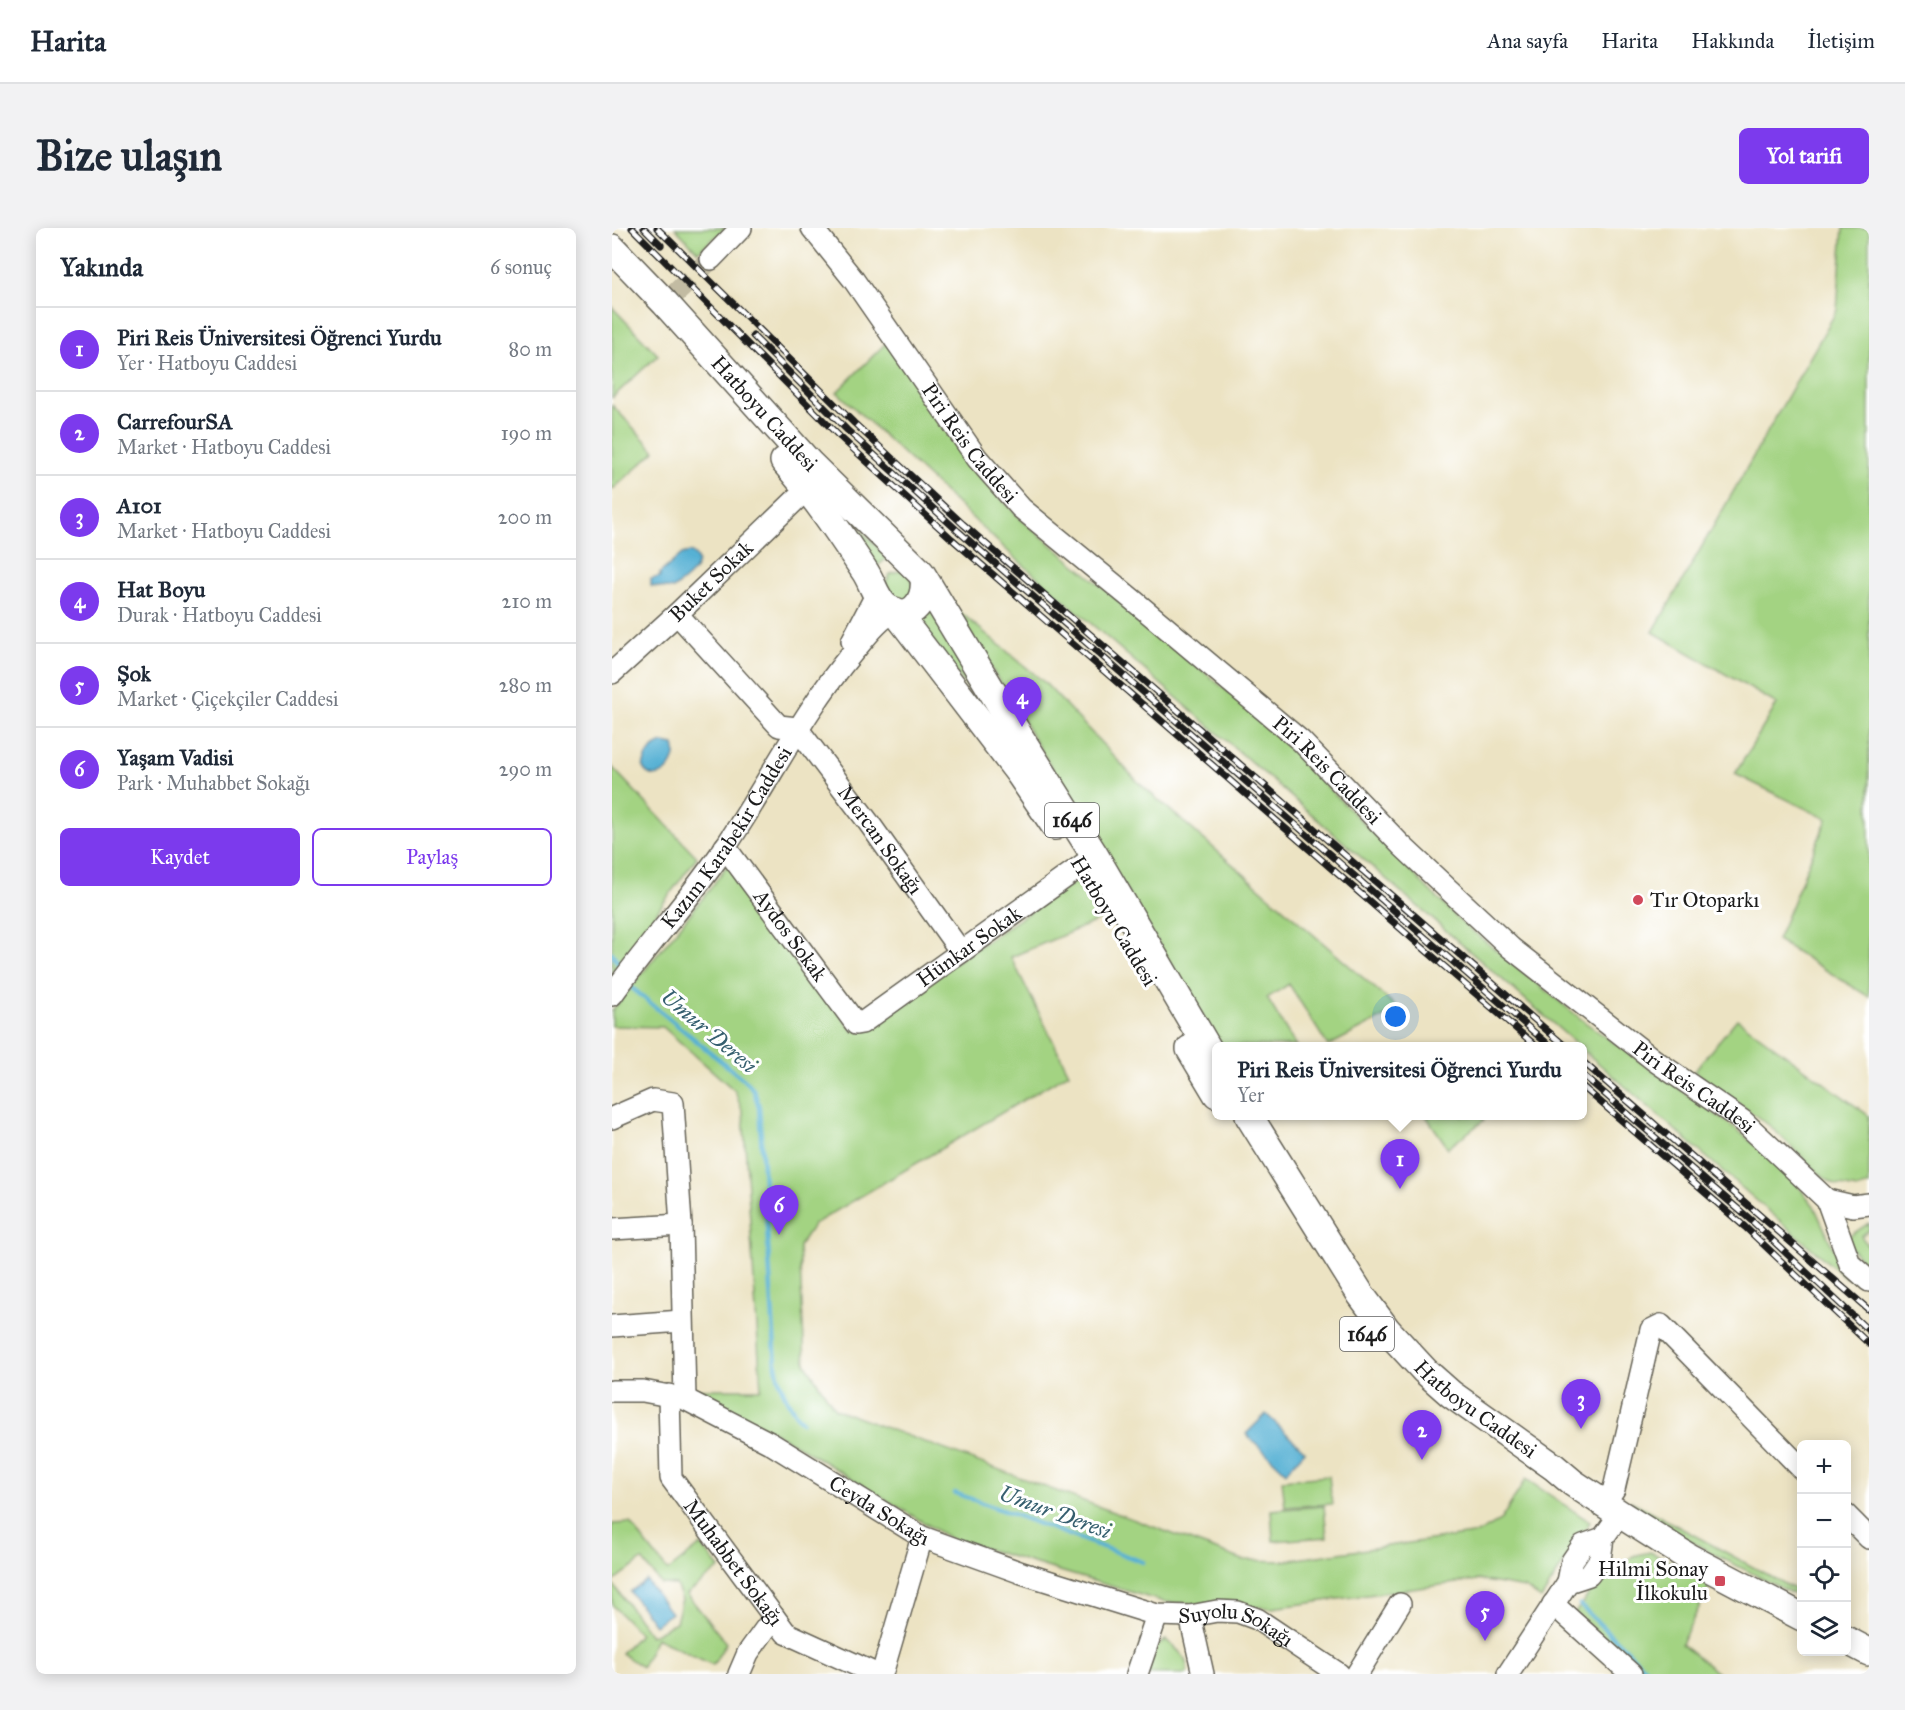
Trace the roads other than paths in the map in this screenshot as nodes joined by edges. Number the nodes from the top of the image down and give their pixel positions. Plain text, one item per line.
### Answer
1 (741, 228) edge
2 (812, 228) edge
3 (612, 248) edge
4 (711, 258) tunnel mouth
5 (612, 271) edge
6 (665, 304) junction
7 (808, 488) junction
8 (923, 576) junction
9 (886, 602) junction
10 (677, 615) junction
11 (612, 673) edge
12 (797, 728) junction
13 (725, 847) junction
14 (1089, 861) junction
15 (961, 952) junction
16 (612, 995) edge
17 (856, 1024) joint
18 (1212, 1056) edge
19 (1212, 1085) edge
20 (612, 1118) edge
21 (1233, 1120) edge
22 (1252, 1120) edge
23 (1827, 1200) junction
24 (1869, 1204) edge
25 (681, 1225) junction
26 (612, 1229) edge
27 (1869, 1281) edge
28 (682, 1321) junction
29 (612, 1326) edge
30 (612, 1391) edge
31 (677, 1397) junction
32 (1797, 1464) edge
33 (1573, 1483) junction
34 (1612, 1509) junction
35 (1851, 1520) edge
36 (922, 1537) junction
37 (1869, 1538) edge
38 (1400, 1604) dead end
39 (1553, 1604) junction
40 (1797, 1614) edge
41 (1157, 1615) junction
42 (1190, 1616) junction
43 (774, 1617) junction
44 (1851, 1643) edge
45 (1869, 1652) edge
46 (739, 1674) edge
47 (876, 1674) edge
48 (882, 1674) edge
49 (1137, 1674) edge
50 (1203, 1674) edge
51 (1339, 1674) edge
52 (1357, 1674) edge
53 (1509, 1674) edge
54 (1630, 1674) edge

1 - 4 street
2 - 23 street, Piri Reis Caddesi
3 - 6 main road, Hatboyu Caddesi
5 - 6 main road, Hatboyu Caddesi
6 - 7 main road, Hatboyu Caddesi
6 - 8 main road, Hatboyu Caddesi
7 - 9 main road, Hatboyu Caddesi
7 - 10 street, Buket Sokak
8 - 9 main road
8 - 9 main road
8 - 14 main road, Hatboyu Caddesi / 1646
9 - 12 street, Kazım Karabekir Caddesi
9 - 14 main road, Hatboyu Caddesi / 1646
10 - 11 street, Buket Sokak
10 - 12 street
12 - 13 street, Kazım Karabekir Caddesi
12 - 15 street, Mercan Sokağı
13 - 16 street, Kazım Karabekir Caddesi
13 - 17 street, Aydos Sokak
14 - 15 street, Hünkar Sokak
14 - 18 main road, Hatboyu Caddesi / 1646
14 - 19 main road, Hatboyu Caddesi / 1646
15 - 17 street, Hünkar Sokak
20 - 25 street, Muhabbet Sokağı
21 - 33 main road, Hatboyu Caddesi / 1646
22 - 33 main road, Hatboyu Caddesi / 1646
23 - 24 street
23 - 27 street, Piri Reis Caddesi
25 - 26 street
25 - 28 street, Muhabbet Sokağı
28 - 29 street
28 - 31 street, Muhabbet Sokağı
30 - 31 street, Ceyda Sokağı
31 - 36 street, Ceyda Sokağı
31 - 43 street, Muhabbet Sokağı
32 - 34 street
33 - 34 main road, Hatboyu Caddesi
34 - 39 street
34 - 40 main road, Hatboyu Caddesi
35 - 37 street
36 - 41 street, Ceyda Sokağı
36 - 48 street
38 - 52 street
39 - 53 street
39 - 54 street
41 - 42 street, Suyolu Sokağı
41 - 49 street
42 - 50 street
42 - 51 street, Suyolu Sokağı
43 - 46 street
43 - 47 street, Muhabbet Sokağı
44 - 45 main road

